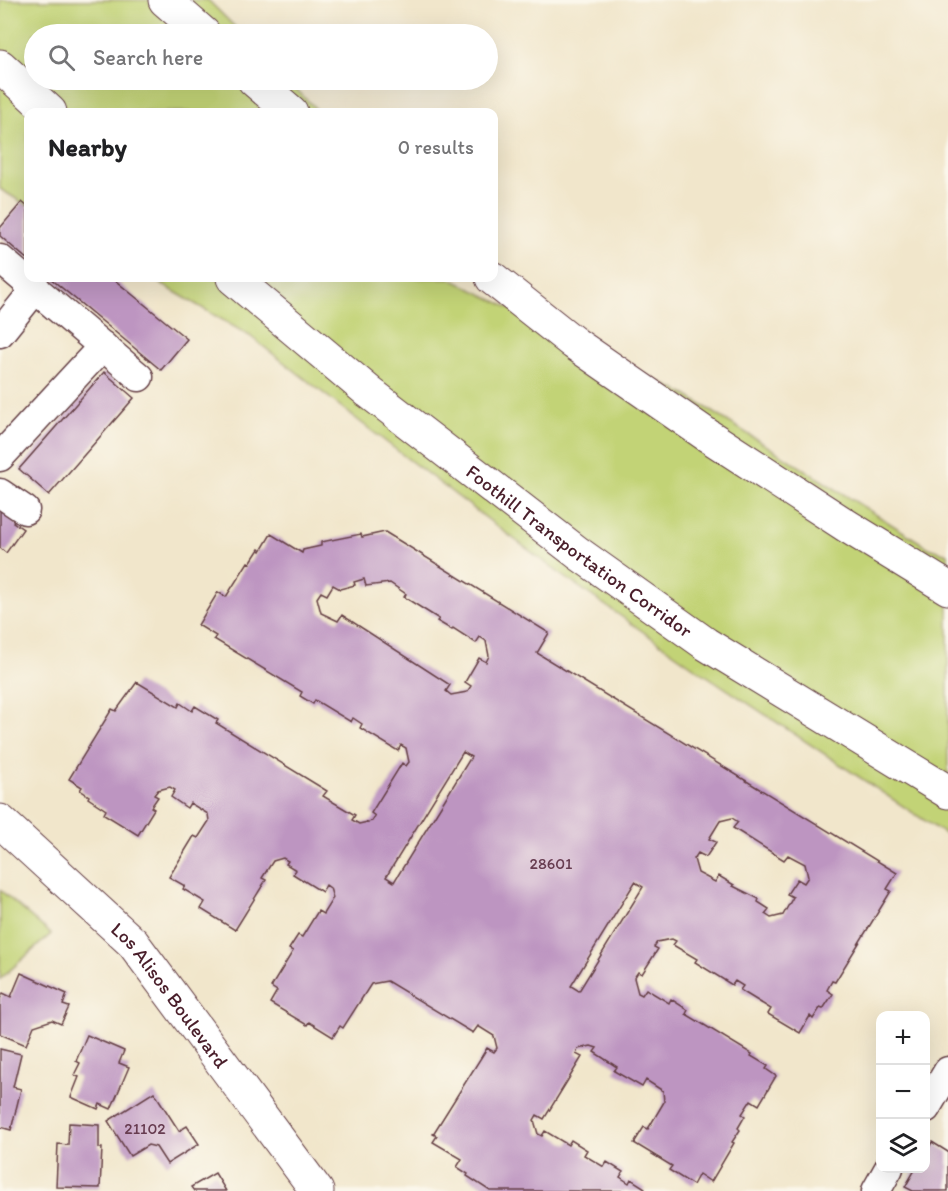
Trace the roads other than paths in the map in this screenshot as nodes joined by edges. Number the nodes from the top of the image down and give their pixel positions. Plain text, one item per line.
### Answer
1 (165, 0) edge
2 (193, 24) edge
3 (0, 66) edge
4 (24, 88) edge
5 (26, 90) edge
6 (266, 90) edge
7 (46, 108) edge
8 (286, 108) edge
9 (0, 259) edge
10 (24, 278) edge
11 (29, 282) edge
12 (238, 282) edge
13 (497, 282) edge
14 (36, 288) junction
15 (0, 333) edge
16 (103, 346) junction
17 (139, 378) dead end
18 (0, 457) edge
19 (0, 493) edge
20 (25, 510) dead end
21 (948, 588) edge
22 (948, 792) edge
23 (0, 820) edge
24 (948, 1071) edge
25 (930, 1101) edge
26 (886, 1173) edge
27 (317, 1191) edge
28 (876, 1191) edge

1 - 2 main road
3 - 4 main road
5 - 7 main road
6 - 8 main road
9 - 10 street
11 - 14 street
12 - 22 main road, Foothill Transportation Corridor
13 - 21 main road
14 - 15 street
14 - 16 street
16 - 17 street
16 - 18 street
19 - 20 street
23 - 27 main road, Los Alisos Boulevard
24 - 25 street
26 - 28 street

